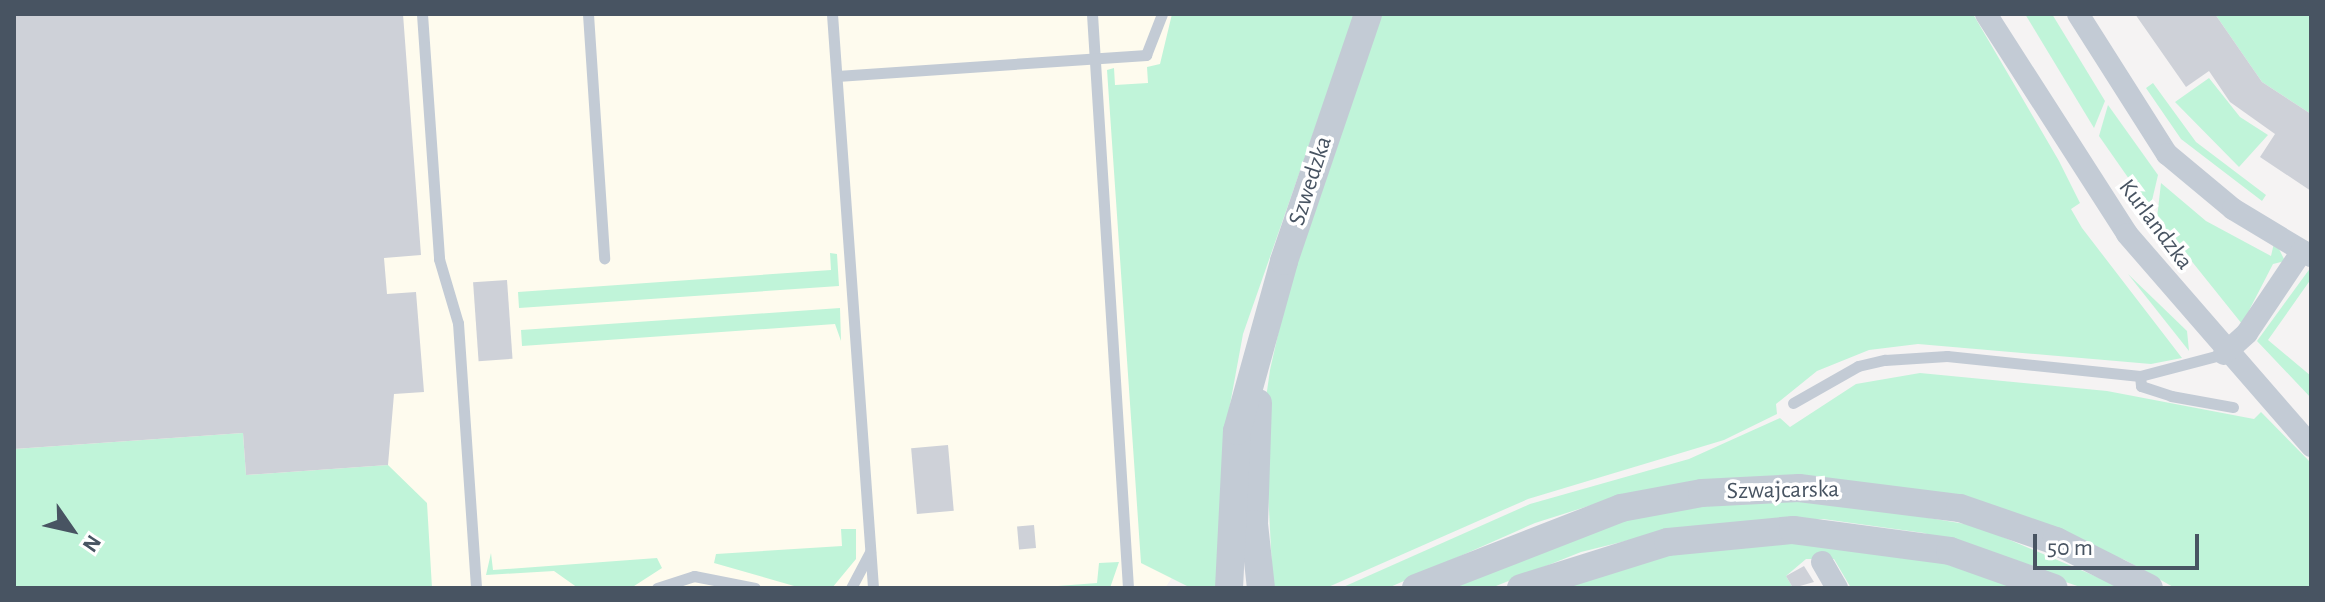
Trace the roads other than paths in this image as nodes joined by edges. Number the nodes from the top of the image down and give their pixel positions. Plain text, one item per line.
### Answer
1 (422, 14) edge
2 (588, 14) edge
3 (832, 14) edge
4 (1092, 14) edge
5 (1162, 14) edge
6 (1368, 14) edge
7 (1986, 14) edge
8 (2078, 14) edge
9 (1095, 58) junction
10 (837, 76) junction
11 (2307, 254) edge
12 (604, 258) dead end
13 (1262, 351) junction
14 (2224, 354) junction
15 (2140, 376) junction
16 (1793, 403) dead end
17 (2233, 407) dead end
18 (2311, 446) edge
19 (870, 551) junction
20 (1822, 562) dead end
21 (476, 588) edge
22 (657, 588) edge
23 (755, 588) edge
24 (851, 588) edge
25 (873, 588) edge
26 (1128, 588) edge
27 (1229, 588) edge
28 (1261, 588) edge
29 (1416, 588) edge
30 (1521, 588) edge
31 (1837, 588) edge
32 (2054, 588) edge
33 (2149, 588) edge

1 - 21 lane
2 - 12 lane
3 - 10 lane
4 - 9 lane
5 - 9 lane
6 - 13 street, Szwedzka
7 - 14 street, Kurlandzka
8 - 11 street
9 - 10 lane
9 - 26 lane
10 - 19 lane
11 - 14 street
13 - 27 street, Szwedzka
13 - 28 street, Szwedzka
14 - 15 lane
14 - 18 street, Kurlandzka
15 - 16 lane
15 - 17 lane
19 - 24 lane
19 - 25 lane
20 - 31 street
22 - 23 lane
29 - 33 street, Szwajcarska
30 - 32 street, Szwajcarska

